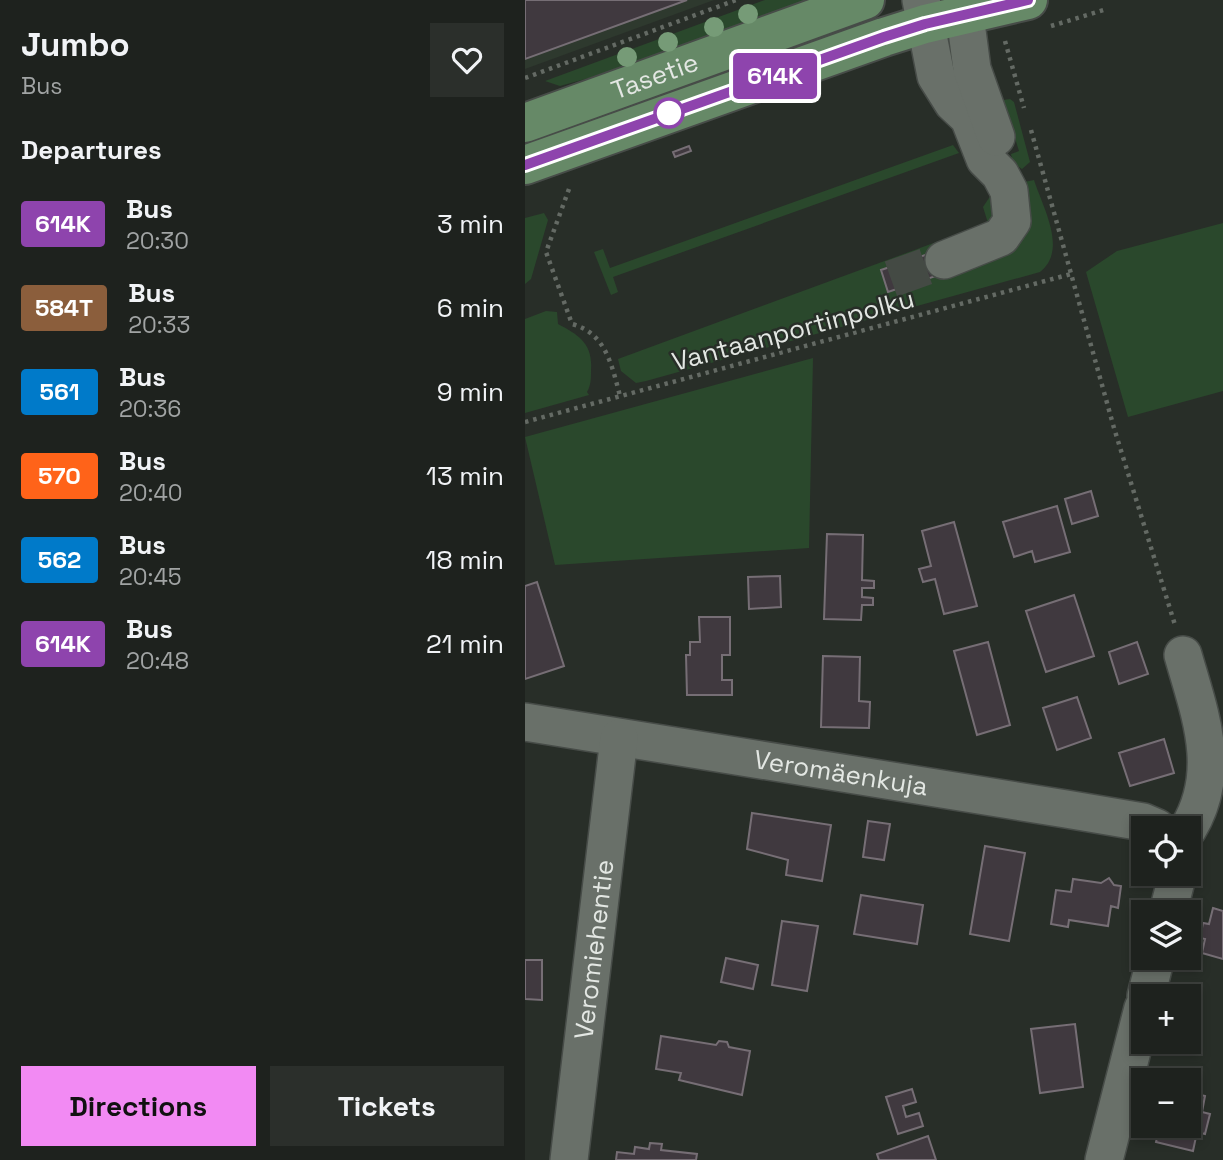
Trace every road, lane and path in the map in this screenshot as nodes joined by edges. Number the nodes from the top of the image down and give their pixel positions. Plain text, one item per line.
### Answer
1 (736, 0) edge
2 (865, 0) edge
3 (963, 7) edge
4 (1107, 9) dead end
5 (923, 12) edge
6 (1038, 13) edge
7 (1005, 41) dead end
8 (525, 78) edge
9 (967, 101) junction
10 (1026, 114) dead end
11 (525, 123) edge
12 (1030, 128) dead end
13 (525, 165) edge
14 (569, 189) dead end
15 (944, 260) tunnel mouth
16 (1071, 274) junction
17 (620, 396) junction
18 (525, 422) edge
19 (1183, 655) joint
20 (525, 722) edge
21 (619, 738) junction
22 (1197, 816) edge
23 (1131, 820) edge
24 (1131, 1054) edge
25 (569, 1160) edge
26 (1104, 1160) edge

1 - 8 path
2 - 11 main road, Tasetie
3 - 5 main road, Tasetie
3 - 6 main road, Tasetie
3 - 9 street
4 - 6 path
5 - 9 street
5 - 13 main road, Tasetie
7 - 10 path
9 - 15 street
12 - 16 path
14 - 17 path
16 - 17 path, Vantaanportinpolku
16 - 19 path
17 - 18 path, Vantaanportinpolku
19 - 22 street
20 - 21 street, Veromäenkuja
21 - 23 street, Veromäenkuja
21 - 25 street, Veromiehentie
24 - 26 street

